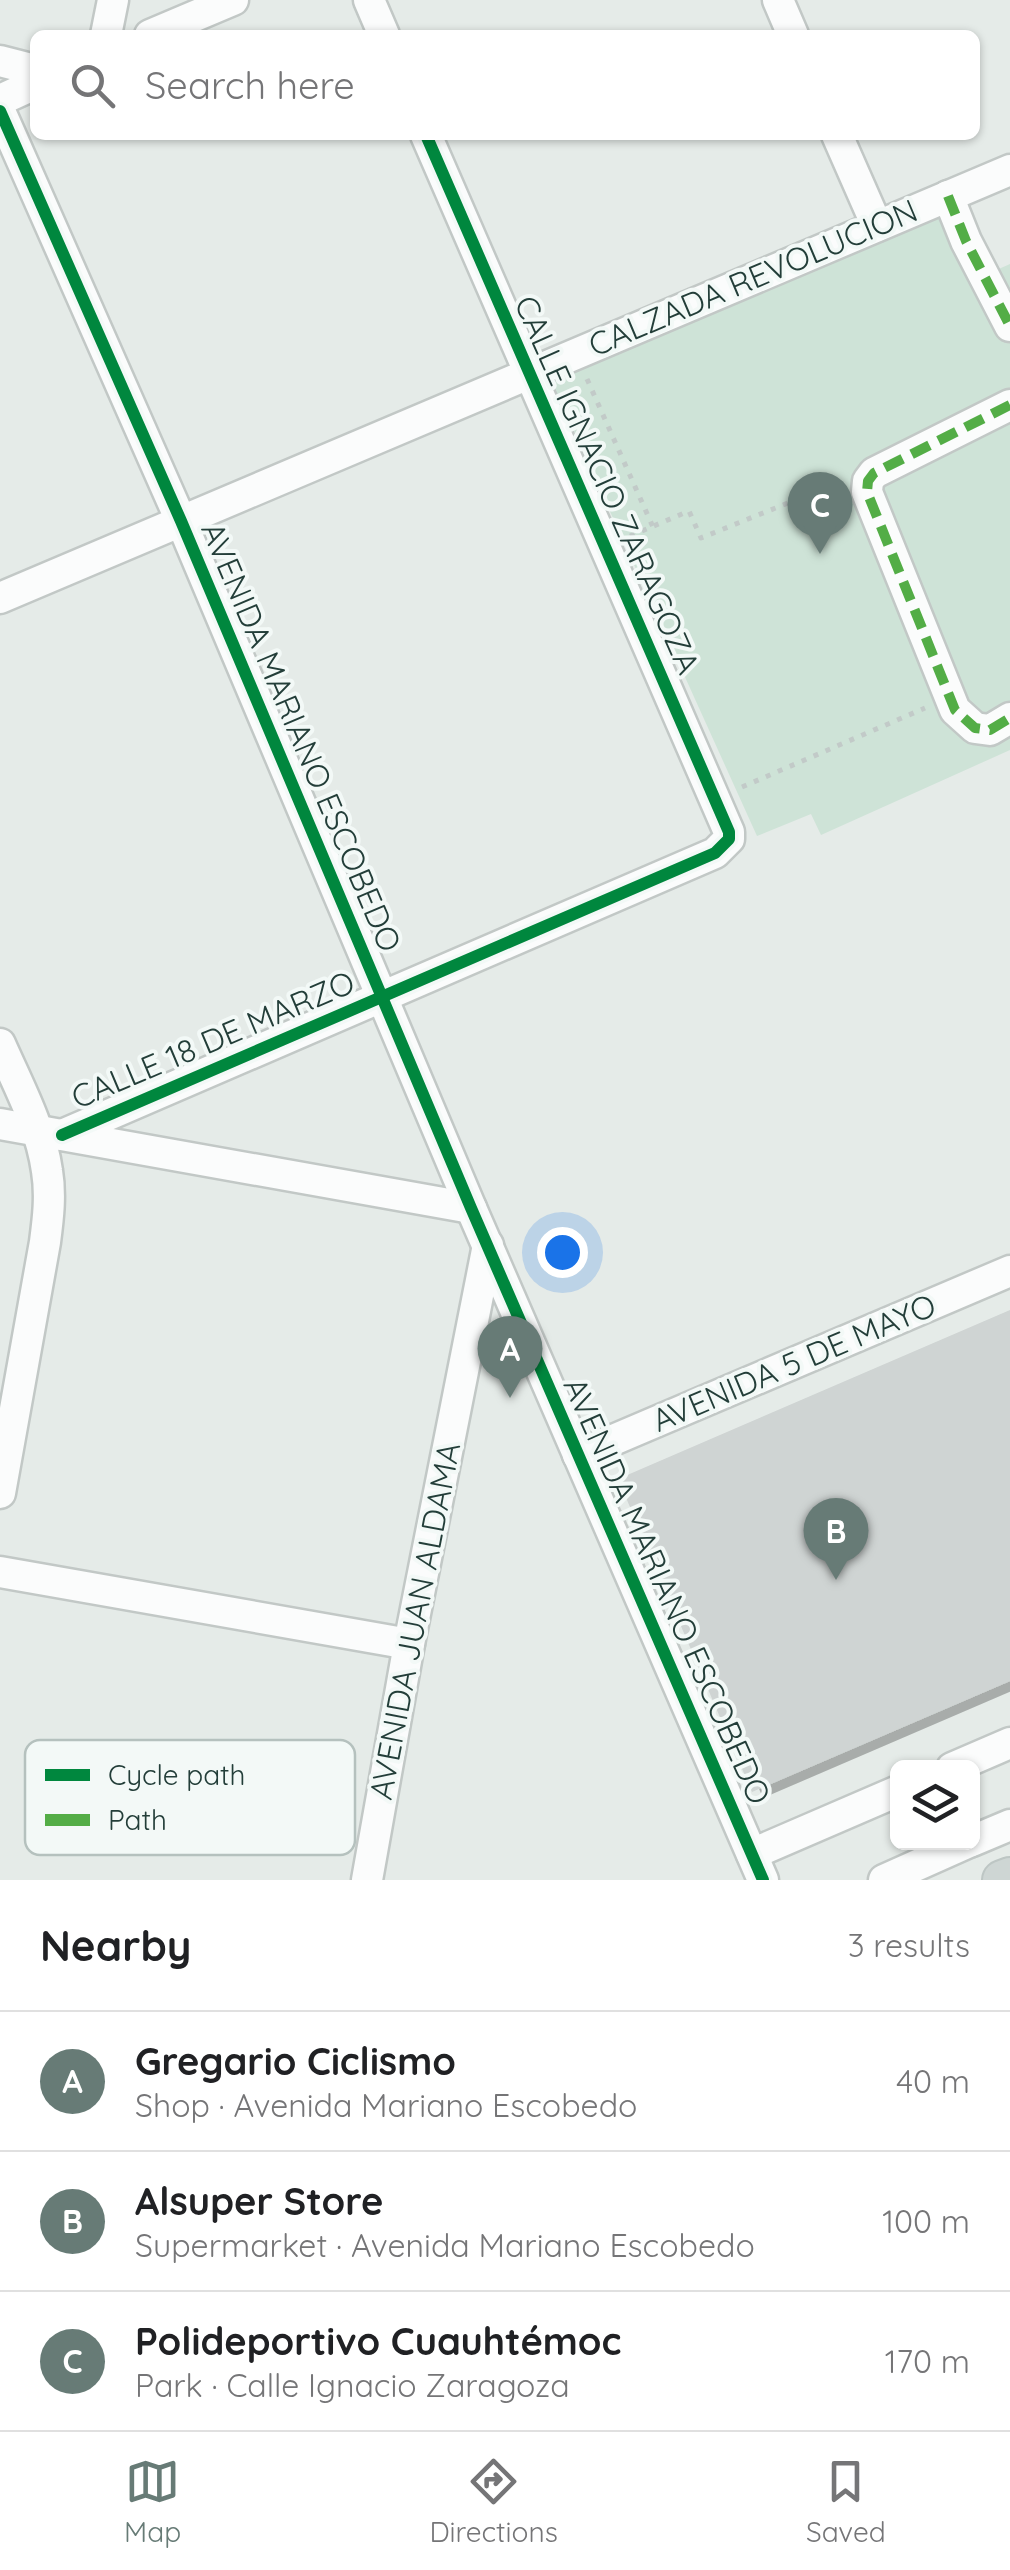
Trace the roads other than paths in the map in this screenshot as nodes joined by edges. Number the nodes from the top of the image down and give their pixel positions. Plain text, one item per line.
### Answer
1 (112, 0) edge
2 (233, 0) edge
3 (369, 0) edge
4 (778, 0) edge
5 (107, 30) edge
6 (162, 30) edge
7 (382, 30) edge
8 (791, 30) edge
9 (0, 61) edge
10 (30, 69) edge
11 (30, 86) edge
12 (0, 100) edge
13 (0, 112) edge
14 (428, 140) edge
15 (839, 140) edge
16 (1010, 170) edge
17 (948, 196) junction
18 (877, 226) junction
19 (1010, 326) edge
20 (527, 373) junction
21 (1010, 406) edge
22 (181, 521) junction
23 (0, 598) edge
24 (1010, 718) edge
25 (716, 854) joint
26 (381, 998) junction
27 (0, 1044) edge
28 (0, 1124) edge
29 (50, 1133) junction
30 (471, 1208) junction
31 (488, 1244) junction
32 (1010, 1271) edge
33 (578, 1456) junction
34 (0, 1493) edge
35 (0, 1572) edge
36 (409, 1644) junction
37 (1010, 1743) edge
38 (971, 1760) edge
39 (890, 1795) edge
40 (1010, 1825) edge
41 (980, 1838) edge
42 (953, 1850) edge
43 (757, 1867) edge
44 (1010, 1877) edge
45 (366, 1880) edge
46 (884, 1880) edge
47 (1002, 1880) edge

1 - 5 street
2 - 6 street
3 - 7 street
4 - 8 street
9 - 10 street
11 - 12 street
13 - 22 street, AVENIDA MARIANO ESCOBEDO
14 - 20 street, CALLE IGNACIO ZARAGOZA
15 - 18 street
16 - 17 street, CALZADA REVOLUCION
17 - 18 street, CALZADA REVOLUCION
17 - 19 street
18 - 20 street, CALZADA REVOLUCION
20 - 22 street, CALZADA REVOLUCION
20 - 25 street, CALLE IGNACIO ZARAGOZA
21 - 24 street
22 - 23 street, CALZADA REVOLUCION
22 - 26 street, AVENIDA MARIANO ESCOBEDO
25 - 26 street, CALLE 18 DE MARZO
26 - 29 street, CALLE 18 DE MARZO
26 - 30 street, AVENIDA MARIANO ESCOBEDO
27 - 29 street
28 - 29 street
29 - 30 street
29 - 34 street
30 - 31 street, AVENIDA MARIANO ESCOBEDO
31 - 33 street, AVENIDA MARIANO ESCOBEDO
31 - 36 street, AVENIDA JUAN ALDAMA
32 - 33 street, AVENIDA 5 DE MAYO
33 - 43 street, AVENIDA MARIANO ESCOBEDO
35 - 36 street
36 - 45 street, AVENIDA JUAN ALDAMA
37 - 38 street
39 - 43 street
40 - 41 street
42 - 46 street
44 - 47 main road

